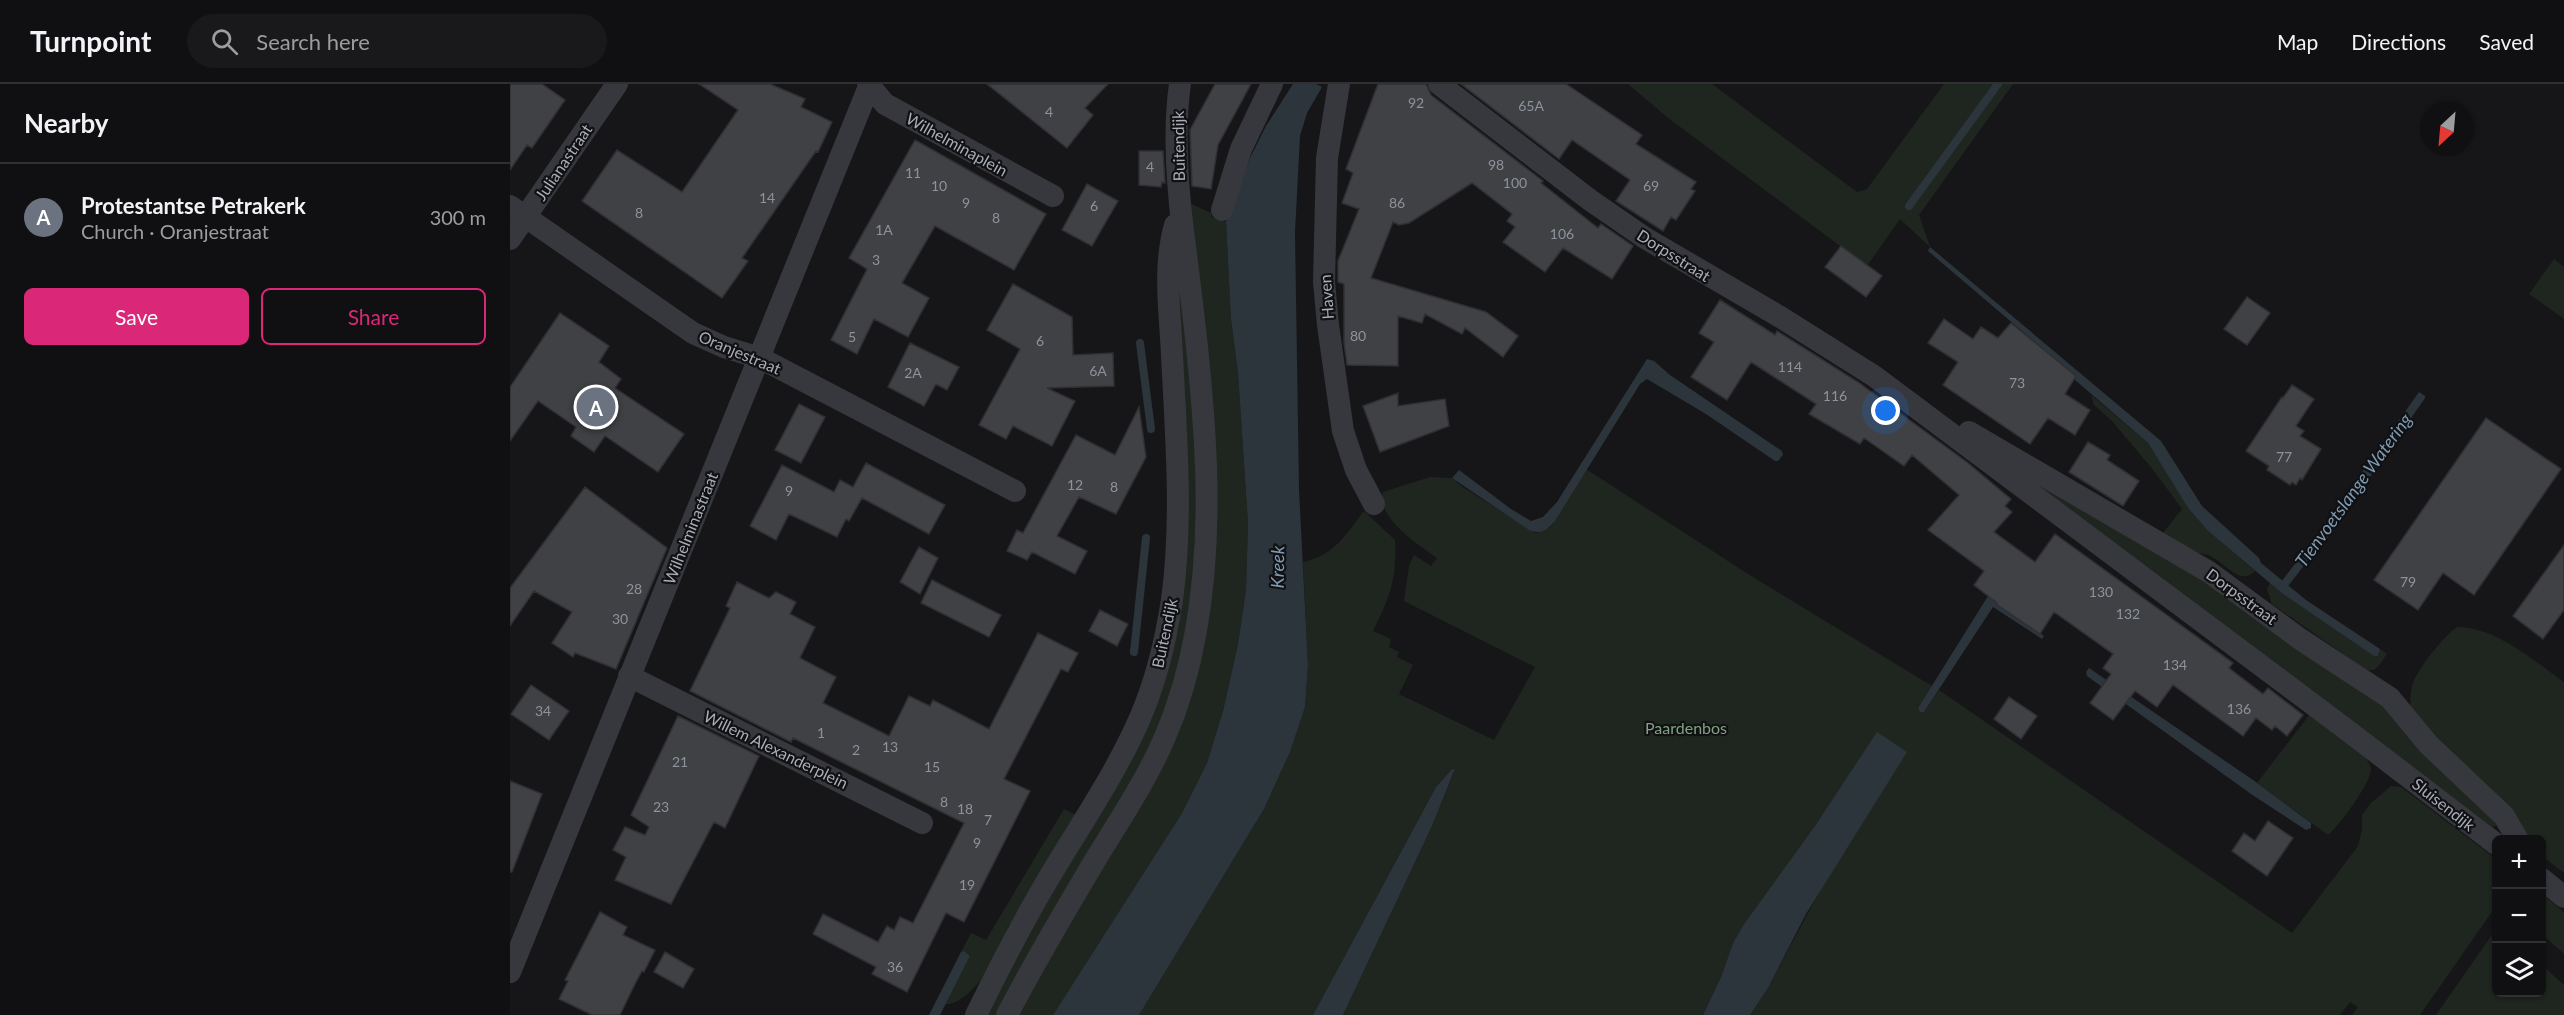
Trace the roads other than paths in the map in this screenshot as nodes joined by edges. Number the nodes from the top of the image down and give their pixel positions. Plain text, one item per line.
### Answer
1 (617, 84) edge
2 (1180, 84) edge
3 (1272, 84) edge
4 (1339, 84) edge
5 (1438, 84) edge
6 (869, 85) edge
7 (1053, 196) dead end
8 (1180, 209) junction
9 (1222, 210) dead end
10 (518, 211) edge
11 (510, 239) edge
12 (760, 358) junction
13 (1921, 410) junction
14 (1015, 491) dead end
15 (1374, 504) dead end
16 (629, 676) junction
17 (2392, 764) joint
18 (922, 823) dead end
19 (2515, 835) edge
20 (2492, 841) edge
21 (2546, 883) edge
22 (2564, 897) edge
23 (510, 972) edge
24 (976, 1015) edge
25 (1007, 1015) edge

1 - 10 street, Julianastraat
2 - 8 street, Buitendijk
3 - 9 street
4 - 15 street, Haven
5 - 13 street, Dorpsstraat
6 - 7 street, Wilhelminaplein
6 - 12 street, Wilhelminastraat
8 - 24 street, Buitendijk
8 - 25 street, Buitendijk
10 - 11 street, Julianastraat
10 - 12 street, Oranjestraat
12 - 14 street, Oranjestraat
12 - 16 street, Wilhelminastraat
13 - 17 street, Dorpsstraat
13 - 19 street, Dorpsstraat
16 - 18 street, Willem Alexanderplein
16 - 23 street, Wilhelminastraat
17 - 20 street, Sluisendijk
21 - 22 street

